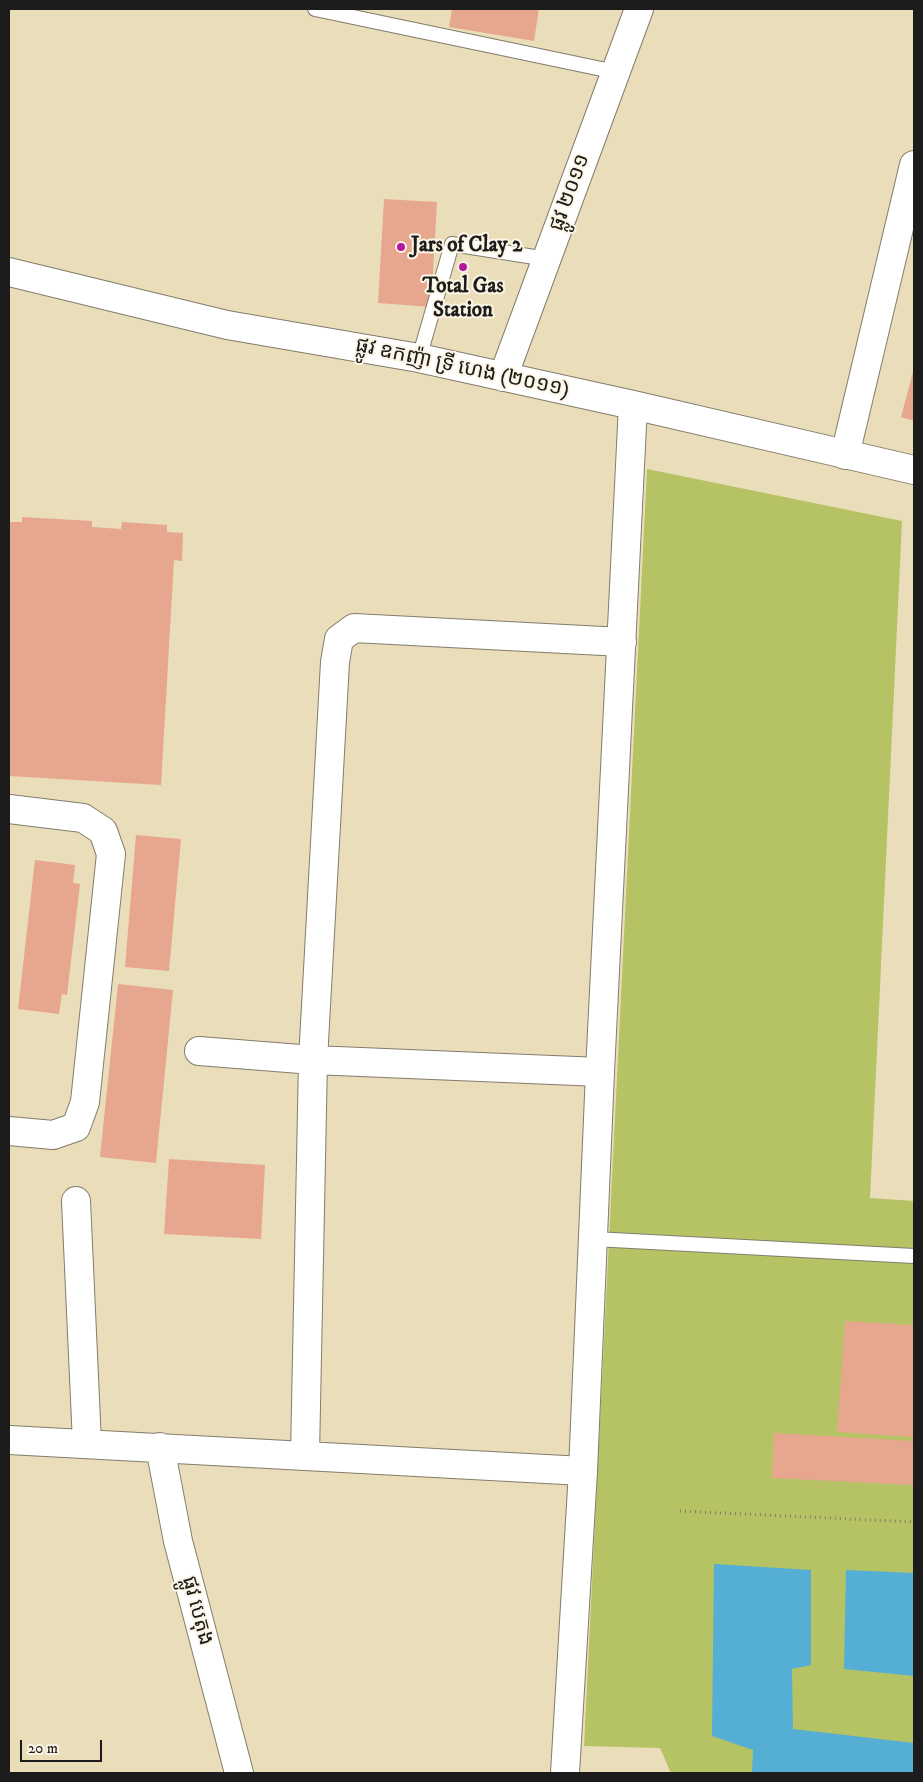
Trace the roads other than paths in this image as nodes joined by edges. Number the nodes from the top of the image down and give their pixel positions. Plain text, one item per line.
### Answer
1 (315, 9) edge
2 (638, 9) edge
3 (616, 72) junction
4 (914, 165) edge
5 (547, 259) junction
6 (9, 272) edge
7 (419, 358) junction
8 (503, 377) junction
9 (633, 405) junction
10 (845, 455) junction
11 (914, 470) edge
12 (622, 642) junction
13 (9, 809) edge
14 (199, 1051) dead end
15 (313, 1060) junction
16 (600, 1072) junction
17 (9, 1131) edge
18 (76, 1201) dead end
19 (594, 1239) junction
20 (914, 1256) edge
21 (9, 1440) edge
22 (87, 1443) junction
23 (160, 1447) junction
24 (305, 1455) junction
25 (583, 1471) junction
26 (239, 1773) edge
27 (565, 1773) edge

1 - 3 lane
2 - 3 street, ផ្លូវ ២០១១
3 - 5 street, ផ្លូវ ២០១១
4 - 10 street
5 - 7 lane
5 - 8 street, ផ្លូវ ២០១១
6 - 7 street, ផ្លូវ ឧកញ៉ា ទ្រី ហេង (២០១១)
7 - 8 street, ផ្លូវ ឧកញ៉ា ទ្រី ហេង (២០១១)
8 - 9 street, ផ្លូវ ឧកញ៉ា ទ្រី ហេង (២០១១)
9 - 10 street, ផ្លូវ ឧកញ៉ា ទ្រី ហេង (២០១១)
9 - 12 street
10 - 11 street, ផ្លូវ ឧកញ៉ា ទ្រី ហេង (២០១១)
12 - 15 street
12 - 16 street
13 - 17 street
14 - 15 street
15 - 16 street
15 - 24 street
16 - 19 street
18 - 22 street
19 - 20 lane
19 - 25 street
21 - 22 street
22 - 23 street
23 - 24 street
23 - 26 street, ផ្លូវ បេតុង
24 - 25 street
25 - 27 street

